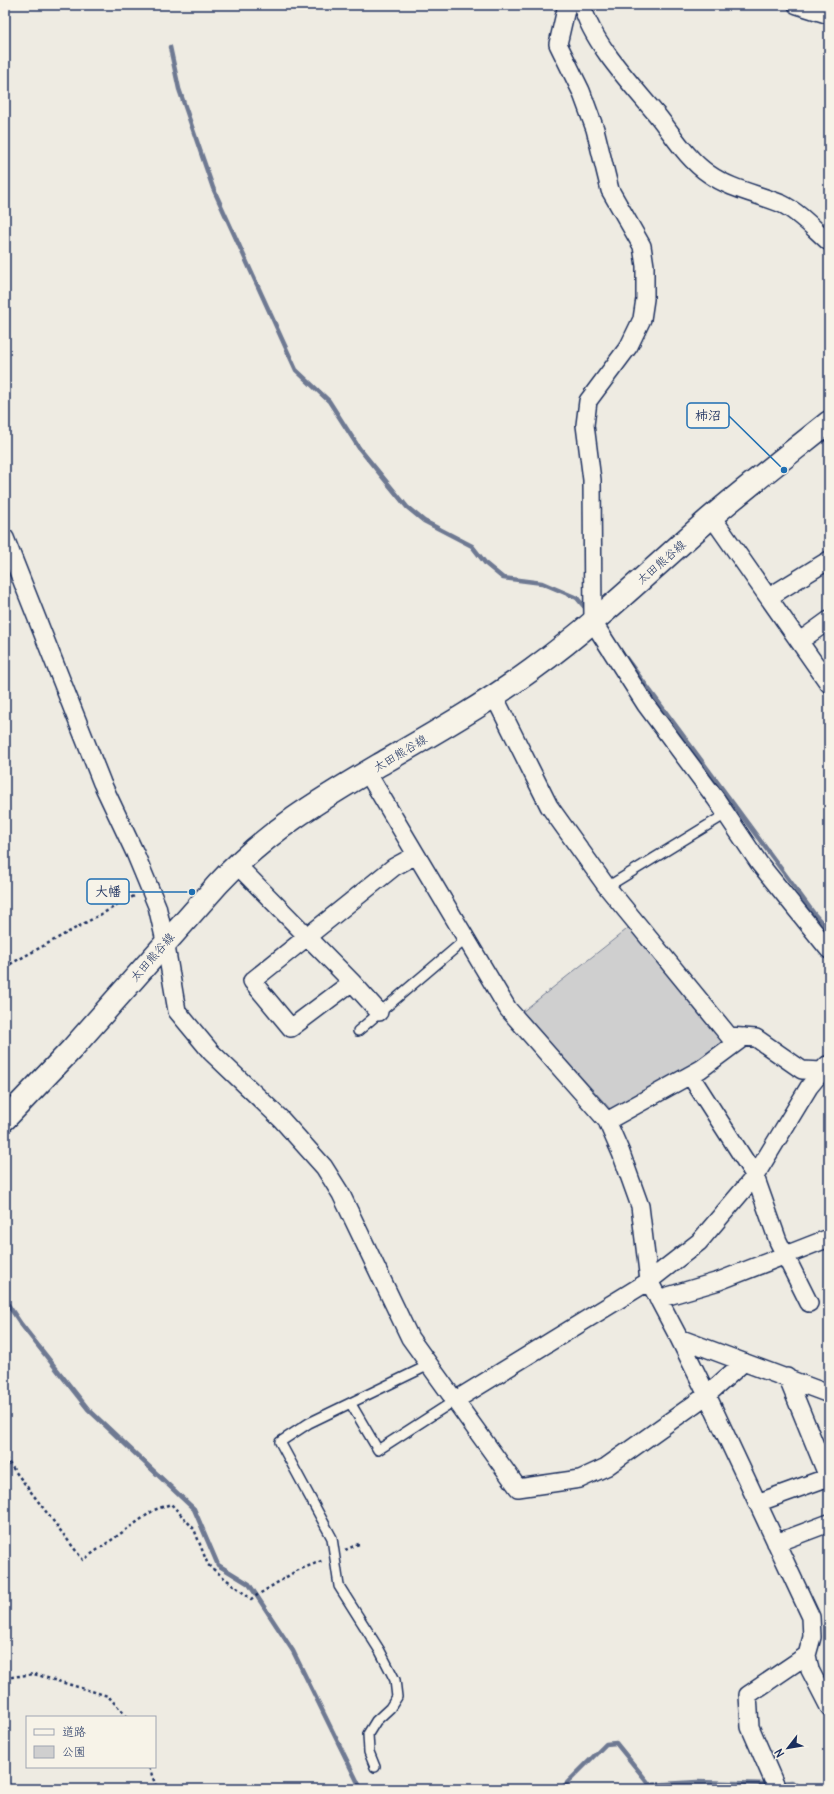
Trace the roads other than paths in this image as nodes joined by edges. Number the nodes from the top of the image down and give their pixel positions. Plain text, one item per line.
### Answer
1 (567, 5) edge
2 (582, 5) edge
3 (797, 5) edge
4 (829, 15) edge
5 (829, 242) edge
6 (829, 422) edge
7 (712, 517) junction
8 (5, 538) edge
9 (829, 560) edge
10 (769, 597) junction
11 (829, 620) edge
12 (593, 622) junction
13 (800, 641) junction
14 (829, 684) edge
15 (494, 696) junction
16 (367, 772) junction
17 (726, 814) junction
18 (416, 854) junction
19 (236, 864) junction
20 (607, 887) junction
21 (308, 937) junction
22 (466, 939) junction
23 (165, 941) junction
24 (829, 950) edge
25 (352, 982) junction
26 (379, 1012) junction
27 (358, 1031) dead end
28 (744, 1037) junction
29 (826, 1067) edge
30 (690, 1076) junction
31 (5, 1120) edge
32 (607, 1121) junction
33 (755, 1176) junction
34 (829, 1238) edge
35 (785, 1254) junction
36 (649, 1281) junction
37 (658, 1299) junction
38 (809, 1303) dead end
39 (679, 1338) junction
40 (744, 1362) junction
41 (429, 1365) junction
42 (787, 1377) junction
43 (829, 1394) edge
44 (707, 1395) junction
45 (454, 1401) junction
46 (351, 1404) junction
47 (828, 1477) edge
48 (758, 1503) junction
49 (829, 1523) edge
50 (776, 1543) junction
51 (807, 1655) junction
52 (829, 1707) edge
53 (375, 1766) dead end
54 (774, 1782) edge

1 - 12 street
2 - 5 street
3 - 4 street
6 - 7 main road, 太田熊谷線
7 - 10 street
7 - 12 main road, 太田熊谷線
8 - 23 street
9 - 10 street
10 - 13 street
11 - 13 street
12 - 15 main road, 太田熊谷線
12 - 17 street
13 - 14 street
15 - 16 main road, 太田熊谷線
15 - 20 street
16 - 18 street
16 - 19 main road, 太田熊谷線
17 - 20 lane
17 - 24 street
18 - 21 street
18 - 22 street
19 - 21 street
19 - 23 main road, 太田熊谷線
20 - 28 street
21 - 25 street
21 - 25 street
22 - 26 lane
22 - 32 street
23 - 31 main road, 太田熊谷線
23 - 41 street
25 - 26 street
26 - 27 lane
28 - 29 street
28 - 30 street
29 - 33 street
30 - 32 street
30 - 33 street
32 - 36 street
33 - 35 street
33 - 36 street
34 - 35 street
35 - 37 street
35 - 38 street
36 - 37 street
36 - 45 street
37 - 39 street
39 - 40 street
39 - 44 street
40 - 42 street
40 - 44 street
41 - 45 street
41 - 46 lane
42 - 43 street
42 - 47 street
44 - 45 street
44 - 48 street
45 - 46 lane
46 - 53 lane
47 - 48 street
48 - 50 street
49 - 50 street
50 - 51 street
51 - 52 street
51 - 54 street

